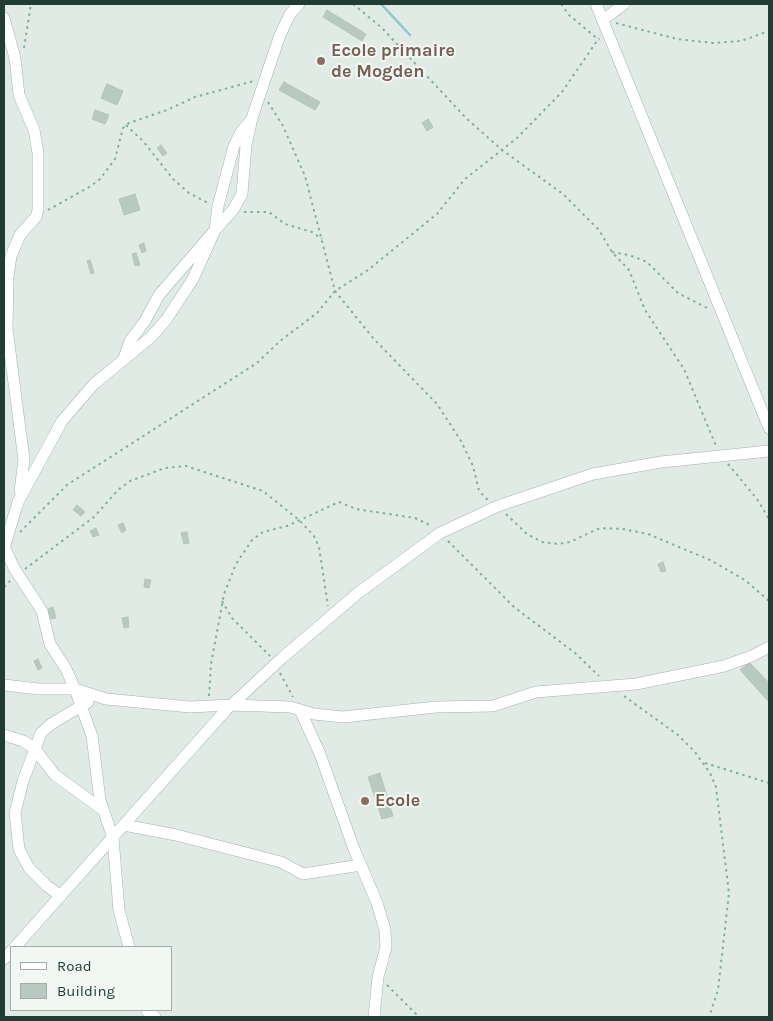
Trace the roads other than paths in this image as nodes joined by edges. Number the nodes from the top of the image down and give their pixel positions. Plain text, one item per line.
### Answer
1 (298, 4) edge
2 (624, 4) edge
3 (597, 5) edge
4 (4, 18) edge
5 (603, 20) junction
6 (252, 118) junction
7 (215, 230) junction
8 (124, 360) junction
9 (769, 428) edge
10 (769, 450) edge
11 (18, 502) junction
12 (4, 547) edge
13 (769, 647) edge
14 (4, 685) edge
15 (75, 689) junction
16 (100, 697) junction
17 (81, 705) junction
18 (231, 705) junction
19 (300, 710) junction
20 (4, 735) edge
21 (34, 748) junction
22 (103, 810) junction
23 (124, 825) junction
24 (112, 838) junction
25 (361, 865) junction
26 (61, 896) junction
27 (16, 946) edge
28 (129, 946) edge
29 (374, 1017) edge

1 - 6 street
2 - 5 street
3 - 5 street
4 - 11 street
5 - 9 street
6 - 7 street
6 - 7 street
7 - 8 street
7 - 8 street
8 - 11 street
10 - 18 street
11 - 12 street
12 - 15 street
13 - 19 street
14 - 15 street
15 - 16 street
15 - 17 street
16 - 17 street
16 - 18 street
17 - 21 street
17 - 22 street
18 - 19 street
18 - 23 street
19 - 25 street
20 - 21 street
21 - 22 street
21 - 26 street
22 - 24 street
23 - 24 street
23 - 25 street
24 - 26 street
24 - 28 street
25 - 29 street
26 - 27 street

